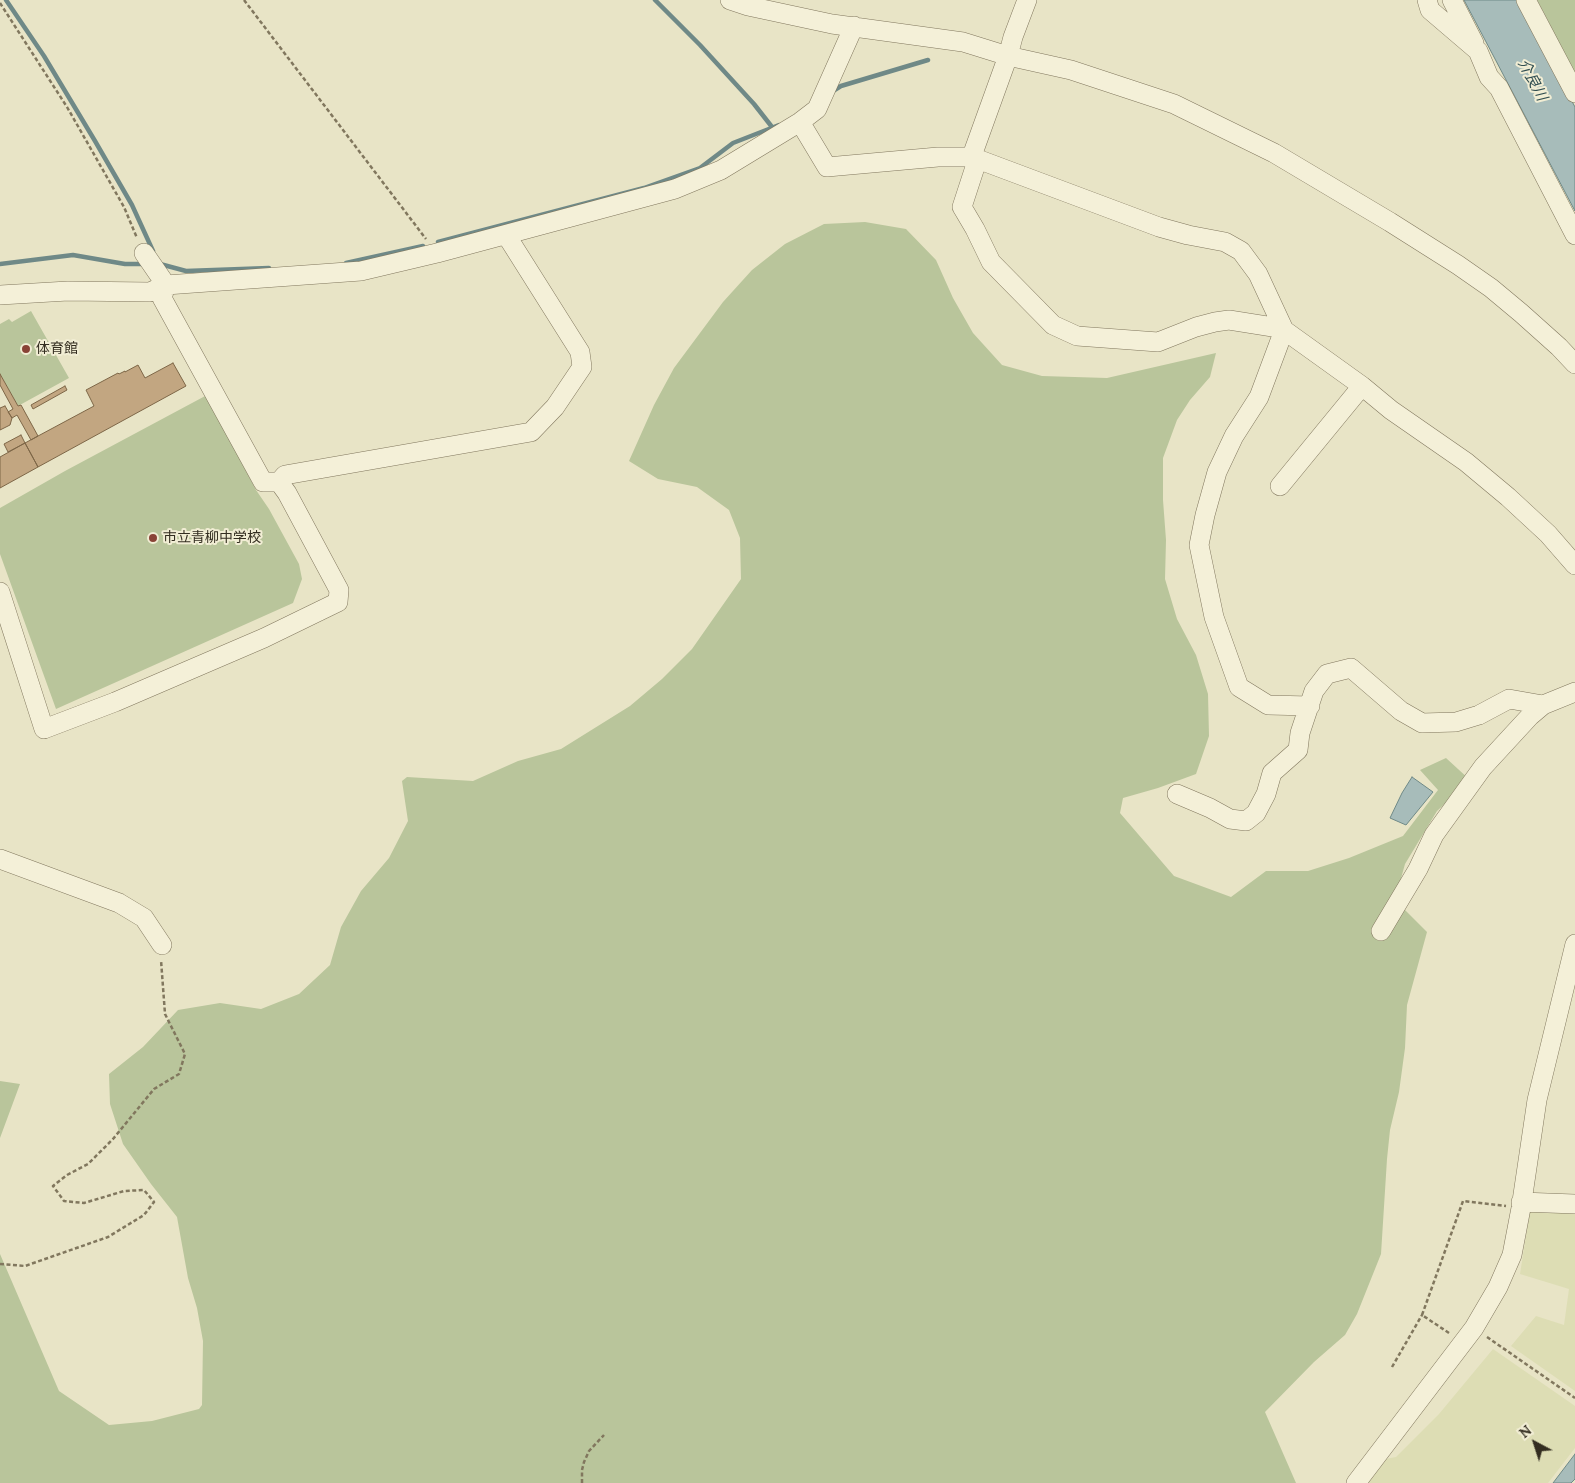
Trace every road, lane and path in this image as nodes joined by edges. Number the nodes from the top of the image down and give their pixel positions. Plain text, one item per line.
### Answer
1 (244, 0) edge
2 (730, 0) edge
3 (1027, 0) edge
4 (1427, 0) edge
5 (1452, 0) edge
6 (1526, 0) edge
7 (0, 3) edge
8 (854, 26) junction
9 (1478, 51) junction
10 (1008, 56) junction
11 (1575, 93) edge
12 (800, 122) junction
13 (972, 157) junction
14 (510, 234) junction
15 (1575, 235) edge
16 (144, 253) joint
17 (437, 253) junction
18 (166, 285) junction
19 (0, 296) edge
20 (1284, 330) junction
21 (1575, 364) edge
22 (1362, 386) junction
23 (278, 482) junction
24 (1280, 486) dead end
25 (1575, 566) edge
26 (0, 592) edge
27 (1575, 692) edge
28 (1543, 705) junction
29 (1310, 706) junction
30 (1176, 794) dead end
31 (0, 859) edge
32 (1381, 931) dead end
33 (1575, 944) edge
34 (162, 945) joint
35 (1575, 1204) edge
36 (1521, 1205) junction
37 (0, 1264) edge
38 (1422, 1315) junction
39 (1468, 1335) junction
40 (1392, 1367) dead end
41 (1575, 1398) edge
42 (604, 1435) dead end
43 (582, 1483) edge
44 (1356, 1483) edge

1 - 17 path
2 - 8 street
3 - 10 street
4 - 9 street
5 - 9 street
6 - 11 street
7 - 16 path
8 - 10 street
8 - 12 street
9 - 15 street
10 - 13 street
10 - 21 street
12 - 13 street
12 - 14 street
13 - 20 street
13 - 20 street
14 - 17 street
14 - 23 street
16 - 18 street
17 - 18 street
18 - 19 street
18 - 23 street
20 - 22 street
20 - 29 street
22 - 24 street
22 - 25 street
23 - 26 street
27 - 28 street
28 - 29 street
28 - 32 street
29 - 30 street
31 - 34 street
33 - 36 street
34 - 37 path
35 - 36 street
36 - 38 path
36 - 39 street
38 - 39 path
38 - 40 path
39 - 41 path
39 - 44 street
42 - 43 path

